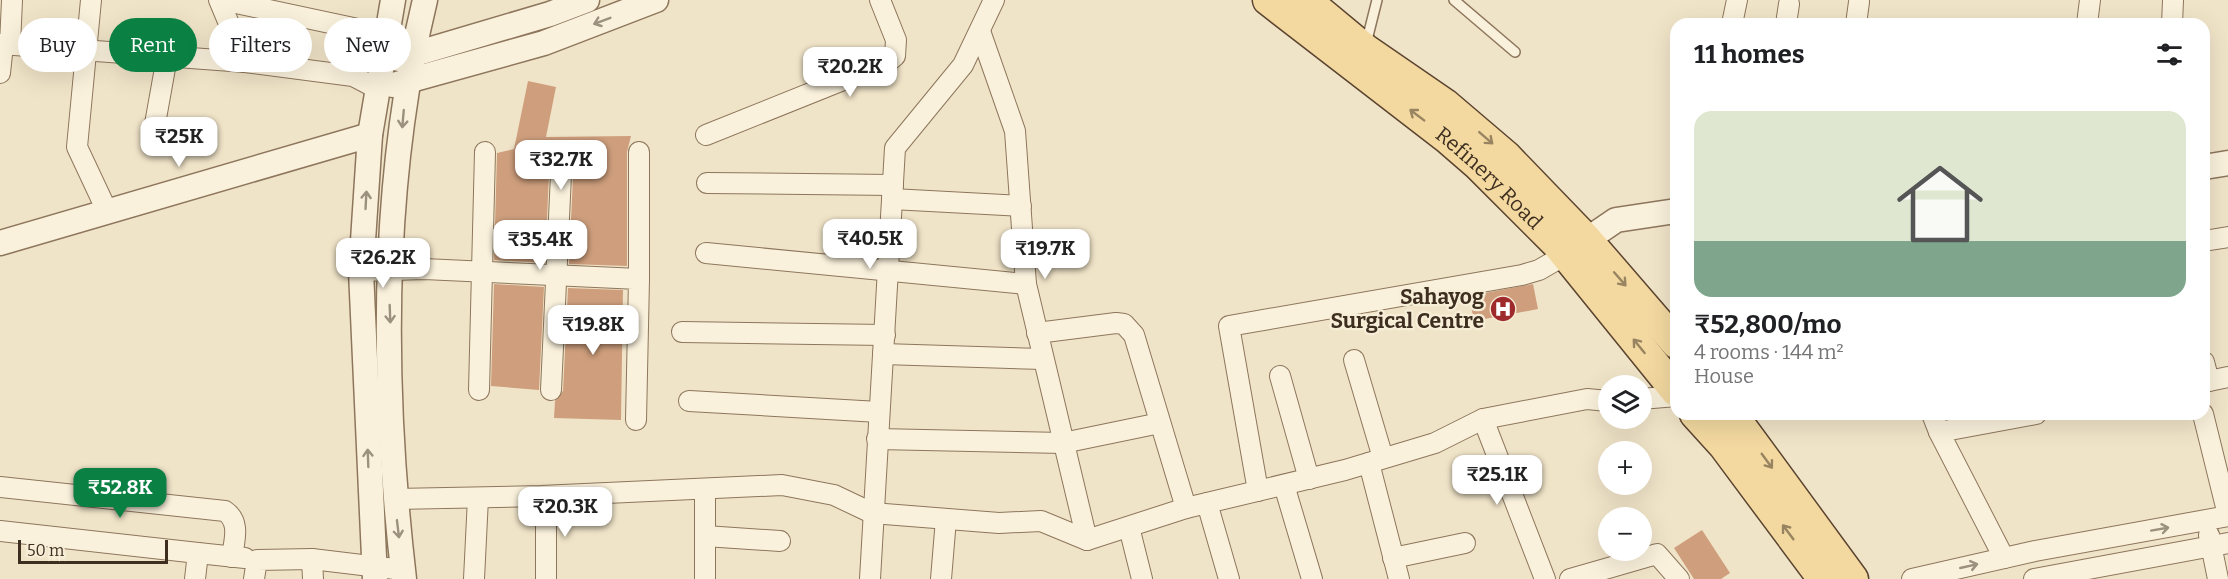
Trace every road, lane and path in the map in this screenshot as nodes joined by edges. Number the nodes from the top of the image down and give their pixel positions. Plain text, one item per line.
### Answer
1 (12, 0) edge
2 (91, 0) edge
3 (221, 0) edge
4 (393, 0) edge
5 (425, 0) edge
6 (587, 0) edge
7 (656, 0) edge
8 (880, 0) edge
9 (994, 0) edge
10 (1268, 0) edge
11 (1306, 0) edge
12 (1377, 0) edge
13 (1454, 0) edge
14 (1737, 0) edge
15 (2090, 0) edge
16 (2173, 0) edge
17 (1859, 2) dead end
18 (1789, 4) dead end
19 (89, 18) edge
20 (228, 18) edge
21 (389, 18) edge
22 (1733, 18) edge
23 (1787, 18) edge
24 (1857, 18) edge
25 (2088, 18) edge
26 (2172, 18) edge
27 (324, 22) edge
28 (980, 31) junction
29 (4, 45) edge
30 (1365, 49) junction
31 (1515, 52) dead end
32 (411, 56) joint
33 (312, 71) edge
34 (84, 72) edge
35 (164, 72) edge
36 (361, 72) edge
37 (379, 72) edge
38 (408, 72) edge
39 (0, 73) edge
40 (353, 76) junction
41 (406, 83) junction
42 (376, 88) junction
43 (153, 135) dead end
44 (370, 135) junction
45 (706, 135) dead end
46 (485, 152) dead end
47 (639, 152) dead end
48 (562, 153) dead end
49 (2228, 163) edge
50 (2210, 166) edge
51 (707, 183) dead end
52 (892, 192) junction
53 (1021, 206) junction
54 (107, 211) junction
55 (1670, 212) edge
56 (2228, 237) edge
57 (2210, 240) edge
58 (0, 243) edge
59 (1576, 247) junction
60 (705, 253) dead end
61 (889, 269) junction
62 (389, 270) junction
63 (361, 271) junction
64 (481, 272) junction
65 (558, 275) junction
66 (639, 279) junction
67 (1026, 284) junction
68 (682, 332) dead end
69 (1037, 333) junction
70 (1670, 337) edge
71 (884, 345) junction
72 (1043, 359) junction
73 (1354, 360) dead end
74 (1280, 376) dead end
75 (1670, 382) edge
76 (479, 390) dead end
77 (551, 390) dead end
78 (1670, 397) edge
79 (1652, 398) edge
80 (1598, 400) edge
81 (689, 401) dead end
82 (879, 412) junction
83 (1484, 419) junction
84 (636, 420) dead end
85 (1700, 420) edge
86 (1736, 420) edge
87 (1969, 420) edge
88 (2204, 420) edge
89 (1160, 423) junction
90 (1936, 423) edge
91 (878, 439) junction
92 (1063, 443) junction
93 (1376, 460) junction
94 (1309, 479) junction
95 (1284, 485) junction
96 (0, 488) edge
97 (705, 489) junction
98 (1258, 491) junction
99 (546, 496) junction
100 (478, 498) junction
101 (395, 499) junction
102 (1207, 503) junction
103 (1186, 508) junction
104 (872, 513) junction
105 (2228, 515) edge
106 (946, 519) junction
107 (2206, 522) junction
108 (1129, 527) junction
109 (0, 531) edge
110 (705, 536) junction
111 (1087, 540) junction
112 (780, 541) dead end
113 (1465, 543) dead end
114 (2220, 544) edge
115 (2035, 551) junction
116 (198, 552) junction
117 (232, 557) junction
118 (1393, 558) junction
119 (2004, 558) junction
120 (312, 559) junction
121 (255, 569) edge
122 (374, 573) edge
123 (404, 575) edge
124 (2041, 578) edge
125 (195, 579) edge
126 (313, 579) edge
127 (474, 579) edge
128 (546, 579) edge
129 (705, 579) edge
130 (870, 579) edge
131 (942, 579) edge
132 (1142, 579) edge
133 (1229, 579) edge
134 (1312, 579) edge
135 (1399, 579) edge
136 (1545, 579) edge
137 (1570, 579) edge
138 (1679, 579) edge
139 (1823, 579) edge
140 (1853, 579) edge
141 (1912, 579) edge
142 (2218, 579) edge

1 - 29 street
2 - 19 street
3 - 20 street
3 - 27 street
4 - 21 street
5 - 32 street
6 - 32 street
7 -> 41 street
8 - 45 street
9 - 28 street
59 -> 10 main road, Refinery Road
11 - 30 main road, Refinery Road
12 - 30 lane
13 - 31 lane
14 - 22 street
15 - 25 street
16 - 26 street
17 - 24 street
18 - 23 street
28 - 52 street
28 - 53 street
29 - 39 street
30 -> 59 main road, Refinery Road
33 - 40 street
34 - 54 street
35 - 43 street
36 - 40 street
37 - 42 street
38 - 41 street
40 - 42 street
41 - 42 street
41 -> 62 street
42 - 44 street
44 - 54 street
63 -> 44 street
46 - 64 street
47 - 66 street
48 - 65 street
49 - 50 street
51 - 52 street
52 - 53 street
52 - 61 street
53 - 67 street
54 - 58 street
55 - 59 street
56 - 57 street
59 -> 70 main road, Refinery Road
75 -> 59 main road, Refinery Road
59 - 98 street
60 - 61 street
61 - 67 street
61 - 71 street
62 - 63 street
62 - 64 street
62 -> 101 street
122 -> 63 street
64 - 65 street
64 - 76 street
65 - 66 street
65 - 77 street
66 - 84 street
67 - 69 street
68 - 71 street
69 - 72 street
69 - 89 street
71 - 72 street
71 - 82 street
72 - 92 street
73 - 93 street
74 - 94 street
78 - 79 street
80 - 83 street
81 - 82 street
82 - 91 street
83 - 93 street
83 - 136 street
139 -> 85 main road
86 -> 140 main road
87 - 90 street
88 - 105 street
89 - 92 street
89 - 103 street
90 - 119 street
91 - 92 street
91 - 104 street
92 - 111 street
93 - 94 street
93 - 118 street
94 - 95 street
95 - 98 street
95 - 134 street
96 - 117 street
97 - 99 street
97 - 104 street
97 - 110 street
98 - 102 street
99 - 100 street
99 - 128 street
100 - 101 street
100 - 127 street
101 -> 123 street
102 - 103 street
102 - 133 street
103 - 108 street
104 - 106 street
104 - 130 street
105 - 107 street
106 - 111 street
106 - 131 street
107 - 114 street
115 -> 107 street
108 - 111 street
108 - 132 street
109 - 116 street
110 - 112 street
110 - 129 street
113 - 118 street
114 - 124 street
114 - 142 street
115 - 119 street
115 - 124 street
116 - 117 street
116 - 125 street
117 - 121 street
118 - 135 street
141 -> 119 street
120 - 121 street
120 - 122 street
120 - 126 street
122 - 123 street
137 - 138 street

